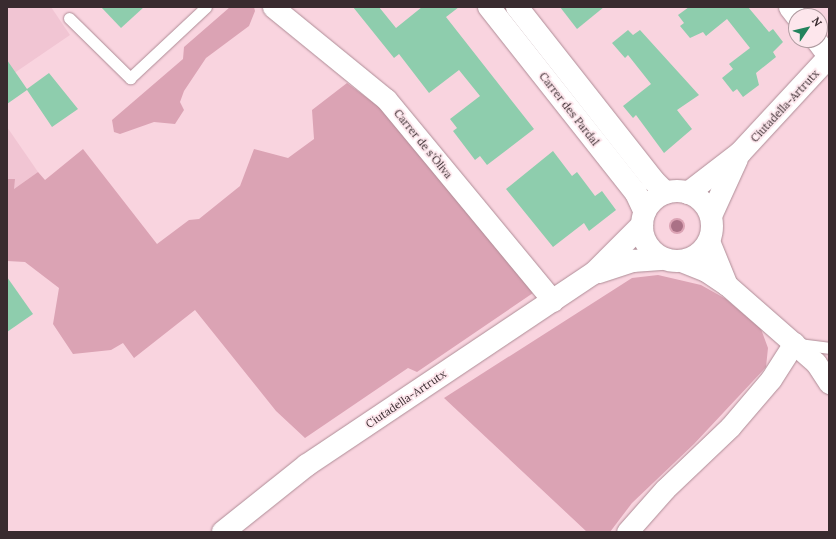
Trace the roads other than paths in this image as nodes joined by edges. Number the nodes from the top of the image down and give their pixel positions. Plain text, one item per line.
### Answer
1 (206, 7) edge
2 (273, 7) edge
3 (489, 7) edge
4 (517, 7) edge
5 (69, 18) dead end
6 (822, 48) edge
7 (829, 57) edge
8 (740, 153) junction
9 (666, 193) junction
10 (688, 193) junction
11 (711, 216) junction
12 (644, 219) junction
13 (709, 241) junction
14 (673, 260) junction
15 (594, 273) junction
16 (727, 285) junction
17 (553, 301) junction
18 (794, 343) junction
19 (829, 348) edge
20 (829, 383) edge
21 (223, 532) edge
22 (627, 532) edge

1 - 5 lane
2 - 17 street, Carrer de s'Òliva
3 - 12 main road, Carrer des Pardal
4 - 9 main road, Carrer des Pardal
6 - 7 street
7 - 8 main road, Ciutadella-Artrutx
8 - 10 main road, Ciutadella-Artrutx
8 - 11 main road, Ciutadella-Artrutx
9 - 10 main road
9 - 12 main road
10 - 11 main road
11 - 13 main road, Ciutadella-Artrutx
12 - 14 main road
12 - 15 main road
13 - 14 main road
13 - 16 street
14 - 15 main road
14 - 16 street
15 - 17 main road, Ciutadella-Artrutx
16 - 18 street
17 - 21 main road, Ciutadella-Artrutx
18 - 19 lane
18 - 20 street
18 - 22 street

